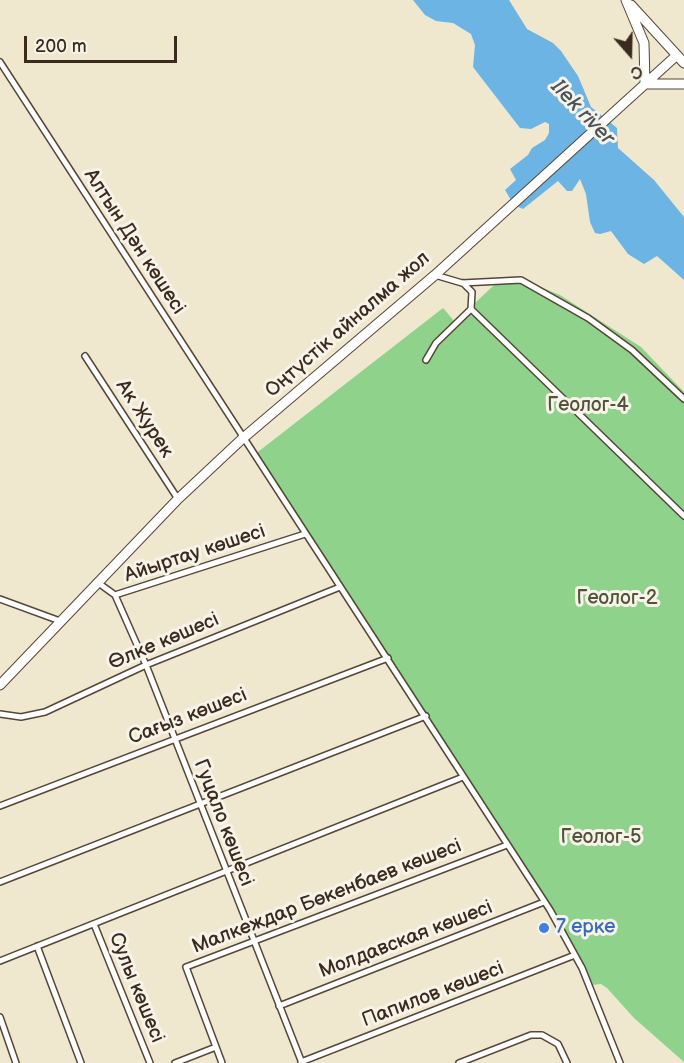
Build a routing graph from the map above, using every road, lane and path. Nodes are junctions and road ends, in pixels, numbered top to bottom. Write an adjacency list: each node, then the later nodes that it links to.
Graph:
1 (626, 0): 2 (highway); 6 (highway)
2 (677, 55): 4 (highway); 6 (highway, Оңтүстік айналма жол)
3 (0, 62): 13 (street, Алтын Дән көшесі)
4 (684, 63)
5 (684, 84): 6 (highway)
6 (644, 86): 7 (highway, Оңтүстік айналма жол)
7 (435, 274): 8 (street); 13 (highway, Оңтүстік айналма жол)
8 (462, 283): 9 (street); 12 (street)
9 (471, 309): 11 (street); 15 (street)
10 (85, 356): 14 (street, Ак Журек)
11 (426, 360)
12 (684, 399)
13 (242, 439): 14 (highway, Оңтүстік айналма жол); 16 (street, Алтын Дән көшесі)
14 (178, 499): 17 (highway, Оңтүстік айналма жол)
15 (684, 516)
16 (305, 534): 18 (street, Алтын Дән көшесі); 19 (street, Айыртау көшесі)
17 (97, 582): 19 (street, Айыртау көшесі); 21 (highway, Оңтүстік айналма жол)
18 (340, 587): 22 (street, Алтын Дән көшесі); 23 (street, Өлке көшесі)
19 (116, 596): 23 (street, Гуцало көшесі)
20 (0, 599): 21 (street)
21 (60, 621): 24 (highway, Оңтүстік айналма жол)
22 (388, 658): 26 (street, Алтын Дән көшесі); 27 (street, Сағыз көшесі)
23 (146, 665): 25 (street, Өлке көшесі); 27 (street, Гуцало көшесі)
24 (0, 685)
25 (0, 714)
26 (426, 716): 28 (street, Алтын Дән көшесі); 29 (street)
27 (175, 738): 29 (street, Гуцало көшесі); 30 (street, Сағыз көшесі)
28 (463, 777): 31 (street, Алтын Дән көшесі); 32 (street)
29 (199, 805): 32 (street, Гуцало көшесі); 33 (street)
30 (0, 806)
31 (507, 845): 34 (street, Алтын Дән көшесі); 36 (street, Малкеждар Бөкенбаев көшесі)
32 (226, 872): 35 (street); 36 (street, Гуцало көшесі)
33 (0, 882)
34 (544, 902): 38 (street, Алтын Дән көшесі); 40 (street, Молдавская көшесі)
35 (94, 924): 37 (street); 45 (street, Сулы көшесі)
36 (253, 941): 40 (street, Гуцало көшесі); 42 (street, Малкеждар Бөкенбаев көшесі)
37 (37, 946): 39 (street); 44 (street)
38 (575, 955): 48 (street, Папилов көшесі); 51 (street, Алтын Дән көшесі)
39 (0, 961)
40 (279, 1006): 48 (street, Гуцало көшесі)
41 (0, 1017): 43 (street)
42 (216, 1047): 46 (street); 47 (street, Малкеждар Бөкенбаев көшесі)
43 (16, 1063)
44 (81, 1063)
45 (150, 1063)
46 (175, 1063)
47 (222, 1063)
48 (301, 1063)
49 (459, 1063): 50 (street)
50 (567, 1063)
51 (620, 1063)

